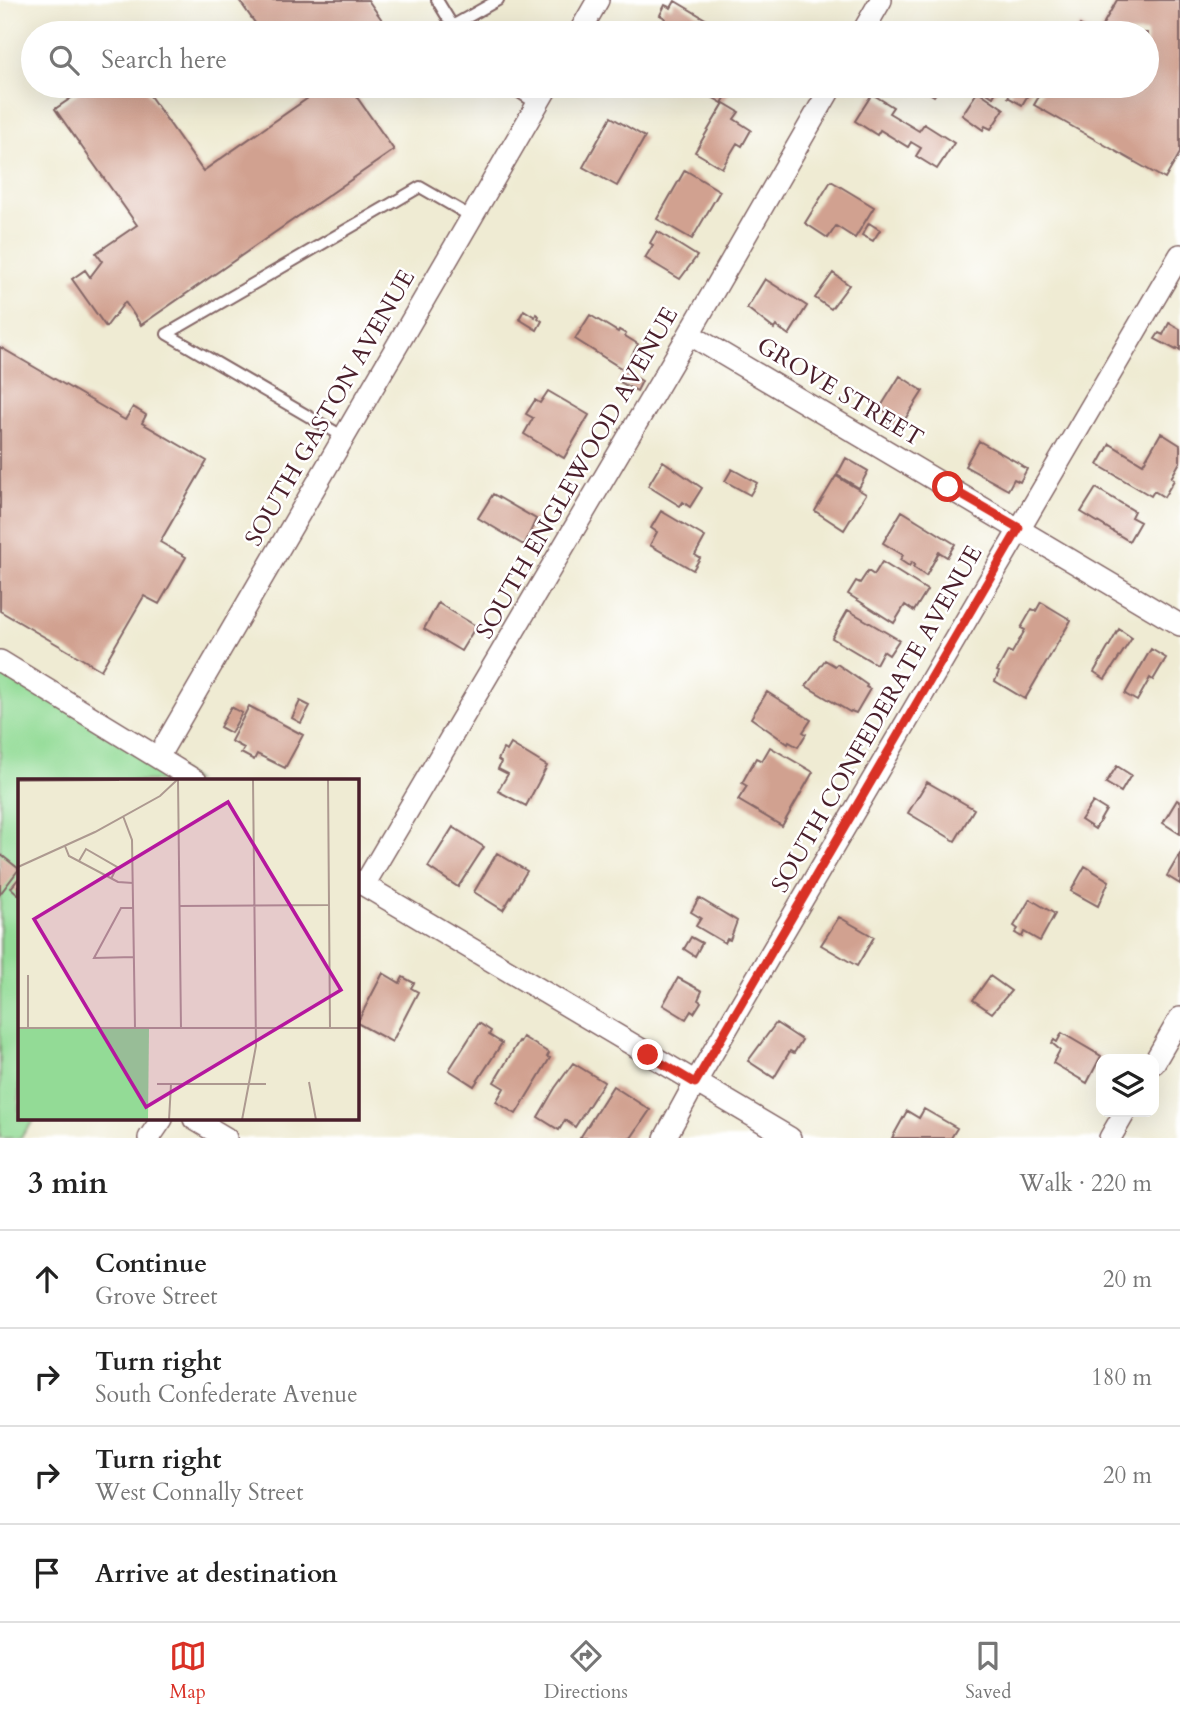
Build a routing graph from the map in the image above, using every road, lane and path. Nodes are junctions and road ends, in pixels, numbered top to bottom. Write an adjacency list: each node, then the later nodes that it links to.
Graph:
1 (437, 0): 5 (lane)
2 (498, 0): 6 (lane)
3 (598, 0): 7 (street)
4 (881, 0): 8 (street)
5 (449, 21)
6 (466, 21)
7 (586, 21)
8 (869, 21)
9 (541, 98): 11 (street, SOUTH GASTON AVENUE)
10 (825, 98): 13 (street, SOUTH ENGLEWOOD AVENUE)
11 (472, 217): 14 (street, SOUTH GASTON AVENUE); 14 (lane)
12 (1180, 255): 15 (street, SOUTH CONFEDERATE AVENUE)
13 (689, 334): 15 (street, GROVE STREET); 20 (street, SOUTH ENGLEWOOD AVENUE)
14 (344, 437): 18 (street, SOUTH GASTON AVENUE)
15 (1019, 528): 16 (street, GROVE STREET); 23 (street, SOUTH CONFEDERATE AVENUE)
16 (1180, 625)
17 (0, 661): 18 (street)
18 (158, 757): 19 (street)
19 (193, 779)
20 (360, 883): 23 (street)
21 (1180, 1018): 22 (street)
22 (1159, 1054)
23 (695, 1083): 29 (street, SOUTH CONFEDERATE AVENUE); 30 (street)
24 (1122, 1117): 31 (street)
25 (161, 1120): 27 (street)
26 (196, 1120): 28 (street)
27 (149, 1138)
28 (226, 1138)
29 (665, 1138)
30 (790, 1138)
31 (1110, 1138)

